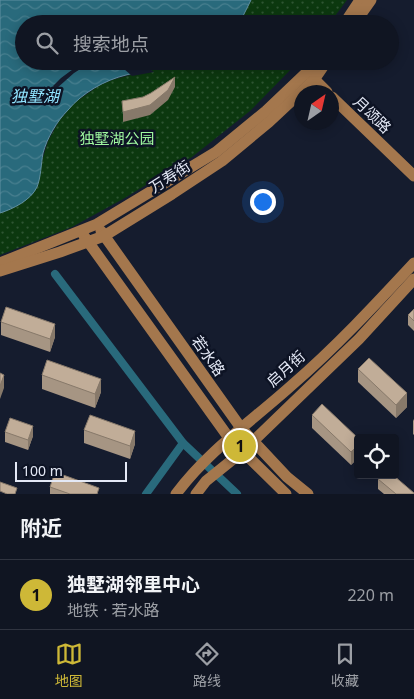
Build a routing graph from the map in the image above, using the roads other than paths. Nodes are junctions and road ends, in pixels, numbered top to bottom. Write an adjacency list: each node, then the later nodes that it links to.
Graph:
1 (360, 0): 3 (street)
2 (371, 0): 4 (street)
3 (350, 15)
4 (360, 15)
5 (313, 70): 7 (street, 万寿街)
6 (317, 70): 7 (street, 万寿街)
7 (311, 76): 8 (street); 11 (street, 万寿街); 13 (street, 万寿街)
8 (320, 85)
9 (339, 104): 10 (street, 月颂路)
10 (414, 176)
11 (96, 224): 12 (street, 万寿街); 13 (street, 若水路)
12 (81, 232): 14 (street, 若水路); 15 (street, 万寿街)
13 (104, 236): 14 (street, 万寿街); 21 (street, 若水路)
14 (89, 242): 15 (street, 万寿街); 22 (street, 若水路)
15 (58, 247): 16 (street, 万寿街)
16 (27, 257): 17 (street, 万寿街); 19 (street, 万寿街)
17 (0, 263)
18 (414, 263): 21 (street, 启月街)
19 (0, 271)
20 (414, 279): 23 (street, 启月街)
21 (241, 428): 22 (street, 启月街); 23 (street, 若水路)
22 (229, 438): 24 (street, 若水路); 25 (street, 启月街)
23 (252, 442): 24 (street, 启月街); 28 (street, 若水路)
24 (242, 452): 26 (street, 启月街); 27 (street, 若水路)
25 (176, 494)
26 (196, 494)
27 (286, 494)
28 (308, 494)

